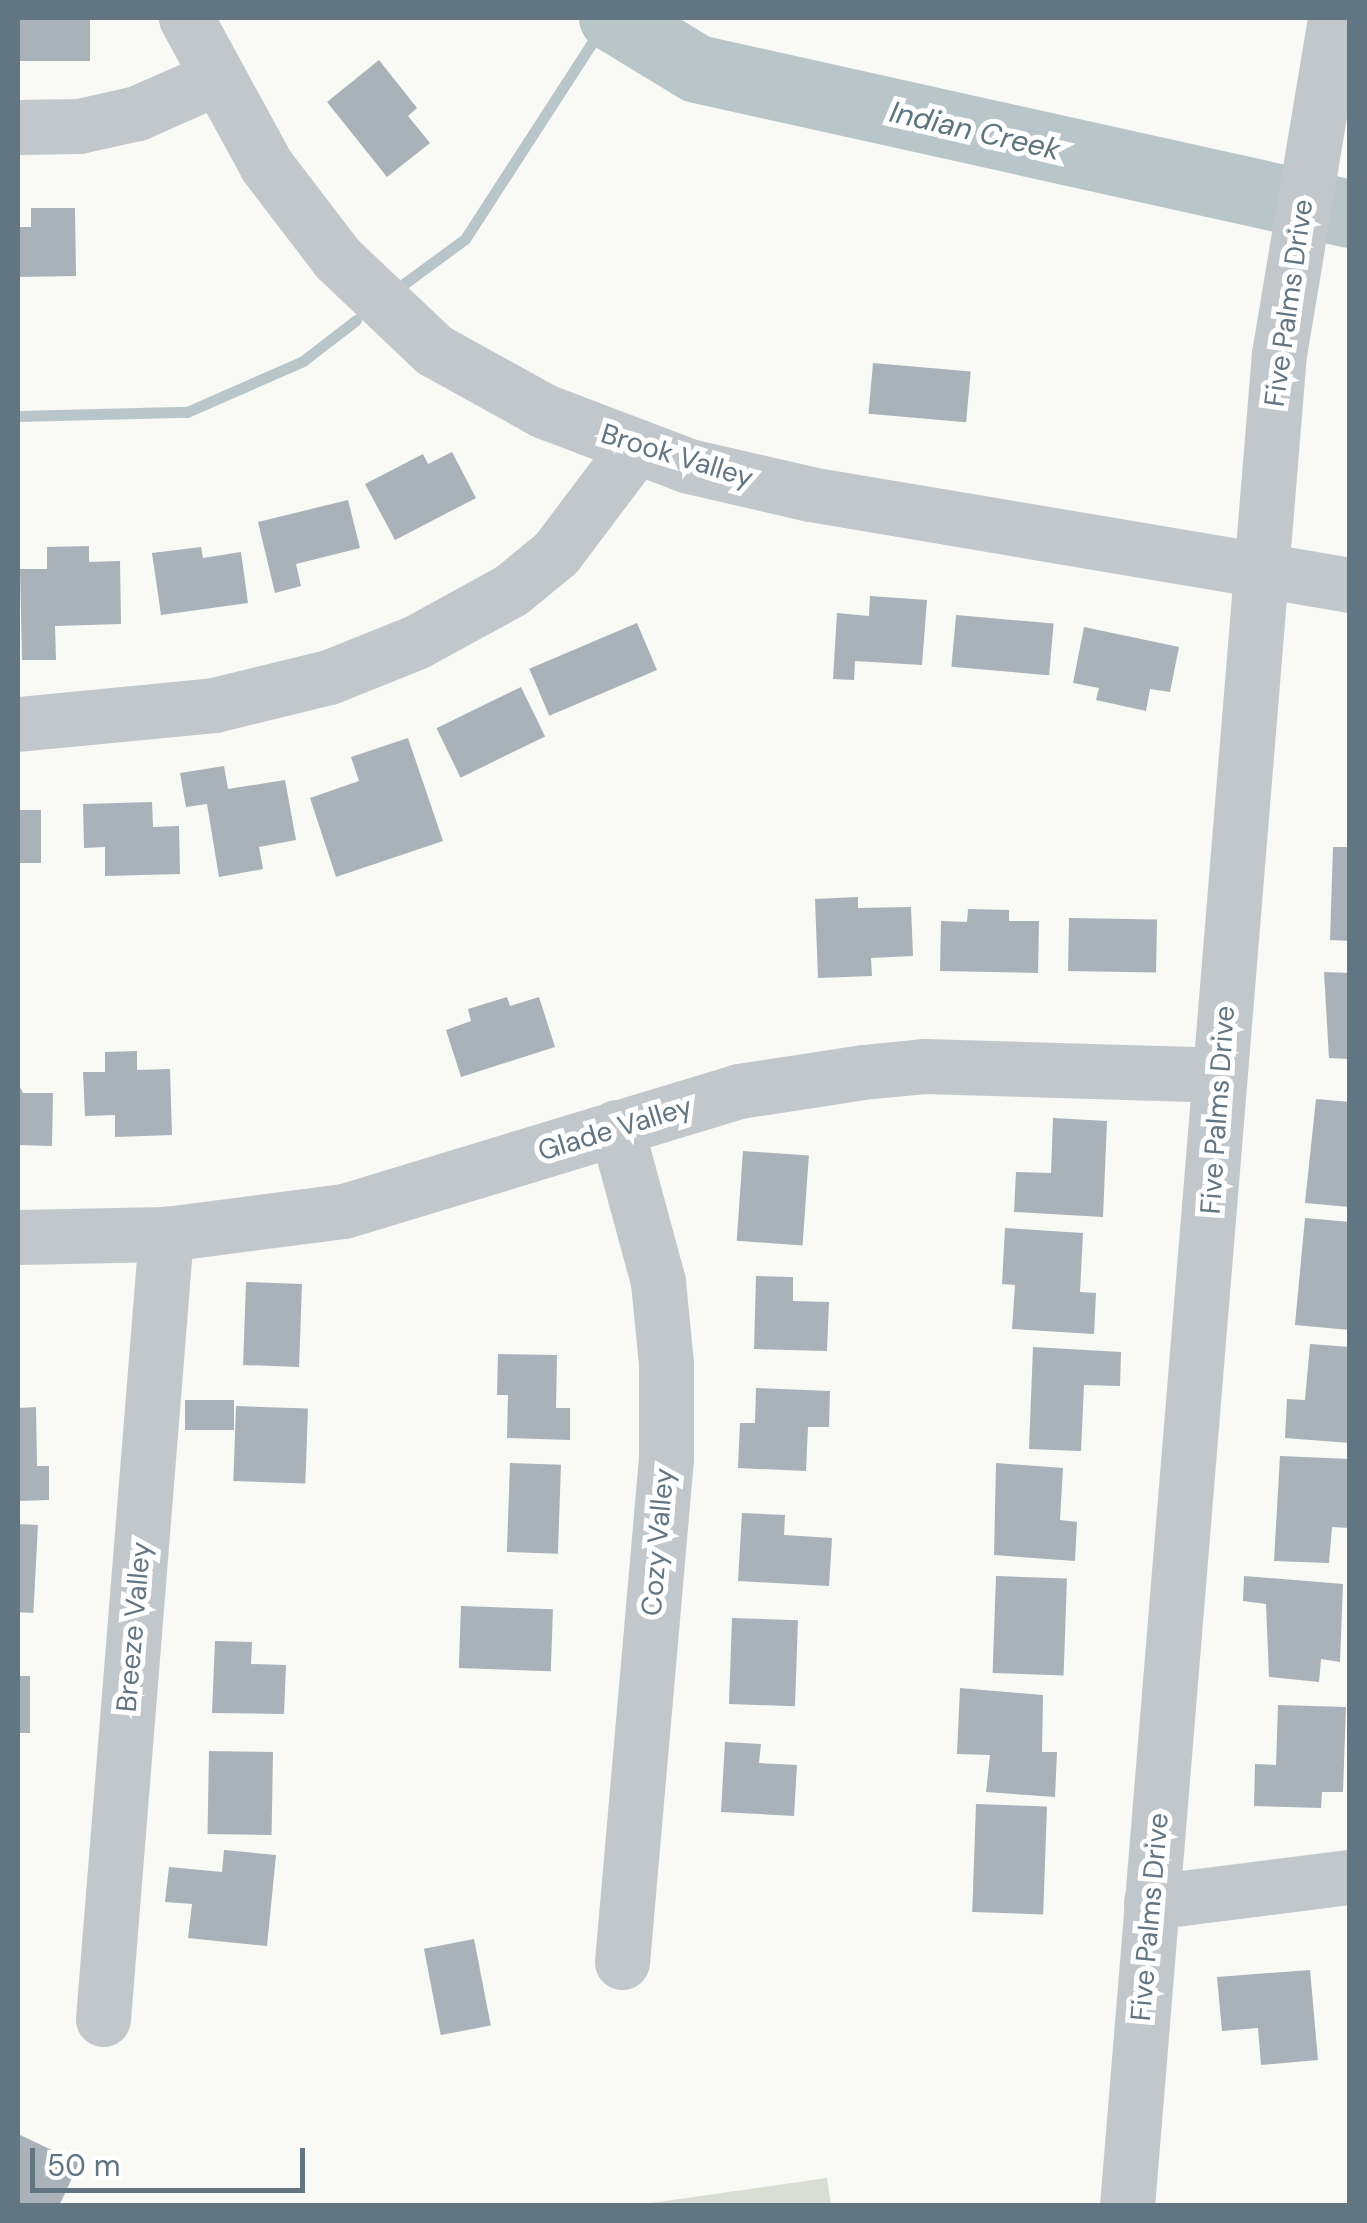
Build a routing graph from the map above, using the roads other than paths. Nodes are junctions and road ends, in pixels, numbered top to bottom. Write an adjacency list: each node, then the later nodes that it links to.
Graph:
1 (186, 18): 3 (street, Brook Valley)
2 (1335, 18): 4 (street, Five Palms Drive)
3 (214, 79): 5 (street); 6 (street, Brook Valley)
4 (1329, 103): 7 (street, Five Palms Drive)
5 (18, 127)
6 (635, 448): 7 (street, Brook Valley); 9 (street)
7 (1260, 569): 8 (street, Brook Valley); 10 (street, Five Palms Drive)
8 (1350, 585)
9 (18, 724)
10 (1219, 1075): 11 (street, Glade Valley); 15 (street, Five Palms Drive)
11 (616, 1127): 12 (street, Glade Valley); 16 (street, Cozy Valley)
12 (166, 1234): 13 (street, Glade Valley); 17 (street, Breeze Valley)
13 (18, 1237)
14 (1350, 1877): 15 (street)
15 (1151, 1902): 18 (street, Five Palms Drive)
16 (622, 1962)
17 (102, 2019)
18 (1128, 2206)

